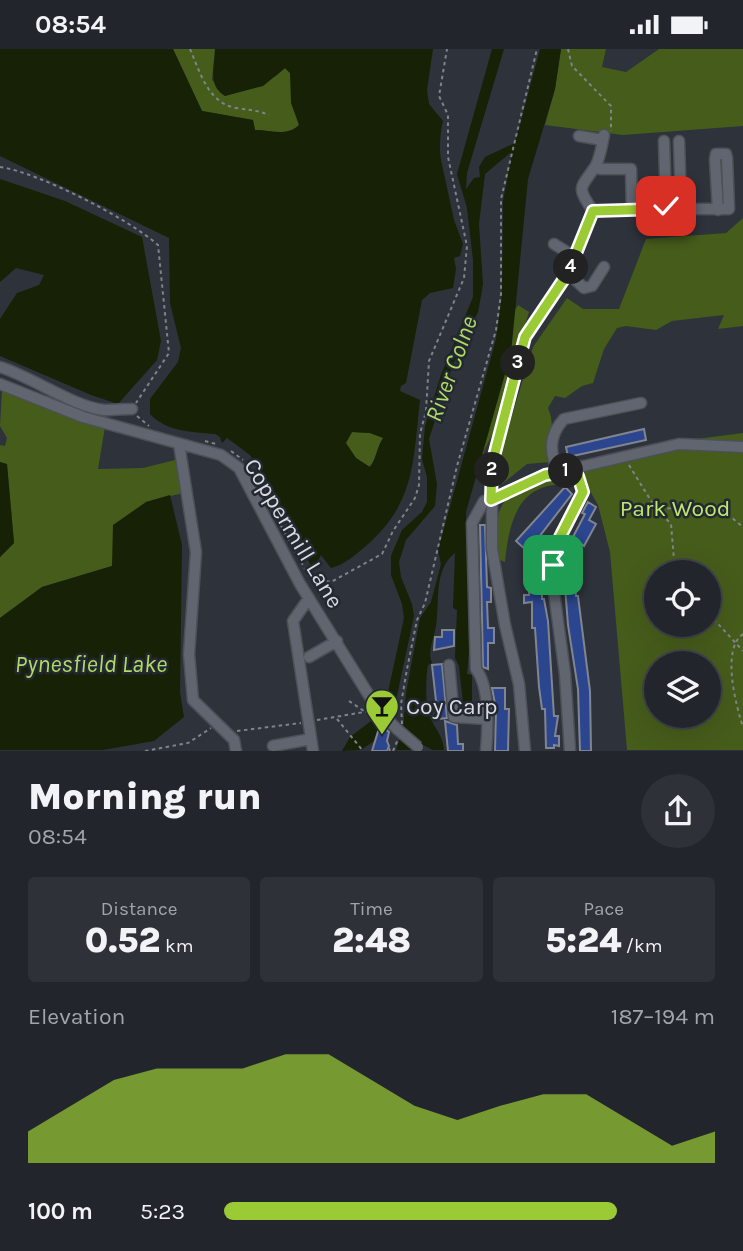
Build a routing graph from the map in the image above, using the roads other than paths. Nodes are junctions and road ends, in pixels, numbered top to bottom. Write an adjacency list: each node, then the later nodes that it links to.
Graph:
1 (579, 136): 4 (street)
2 (664, 141): 6 (street)
3 (679, 141): 5 (street)
4 (596, 166): 7 (street); 9 (street)
5 (681, 205): 6 (street); 8 (street)
6 (666, 206): 7 (street)
7 (632, 209): 9 (street)
8 (721, 209): 8 (street)
9 (593, 211): 11 (street)
10 (554, 243): 11 (street)
11 (575, 257): 13 (street)
12 (604, 267): 13 (street)
13 (568, 273): 21 (street)
14 (0, 367): 17 (street)
15 (0, 384): 18 (street, Coppermill Lane)
16 (641, 403): 20 (street)
17 (132, 409)
18 (179, 444): 22 (street, Coppermill Lane); 30 (street)
19 (743, 447): 20 (street)
20 (563, 472): 21 (street); 34 (street)
21 (488, 500): 26 (street); 33 (street)
22 (309, 598): 23 (street, Coppermill Lane); 27 (street)
23 (337, 641): 24 (street); 29 (street, Coppermill Lane, bridge)
24 (309, 657)
25 (449, 665): 26 (street)
26 (486, 719): 32 (street)
27 (311, 739): 28 (street); 31 (street)
28 (273, 746)
29 (419, 749)
30 (236, 751)
31 (313, 751)
32 (486, 751)
33 (525, 751)
34 (570, 751)

